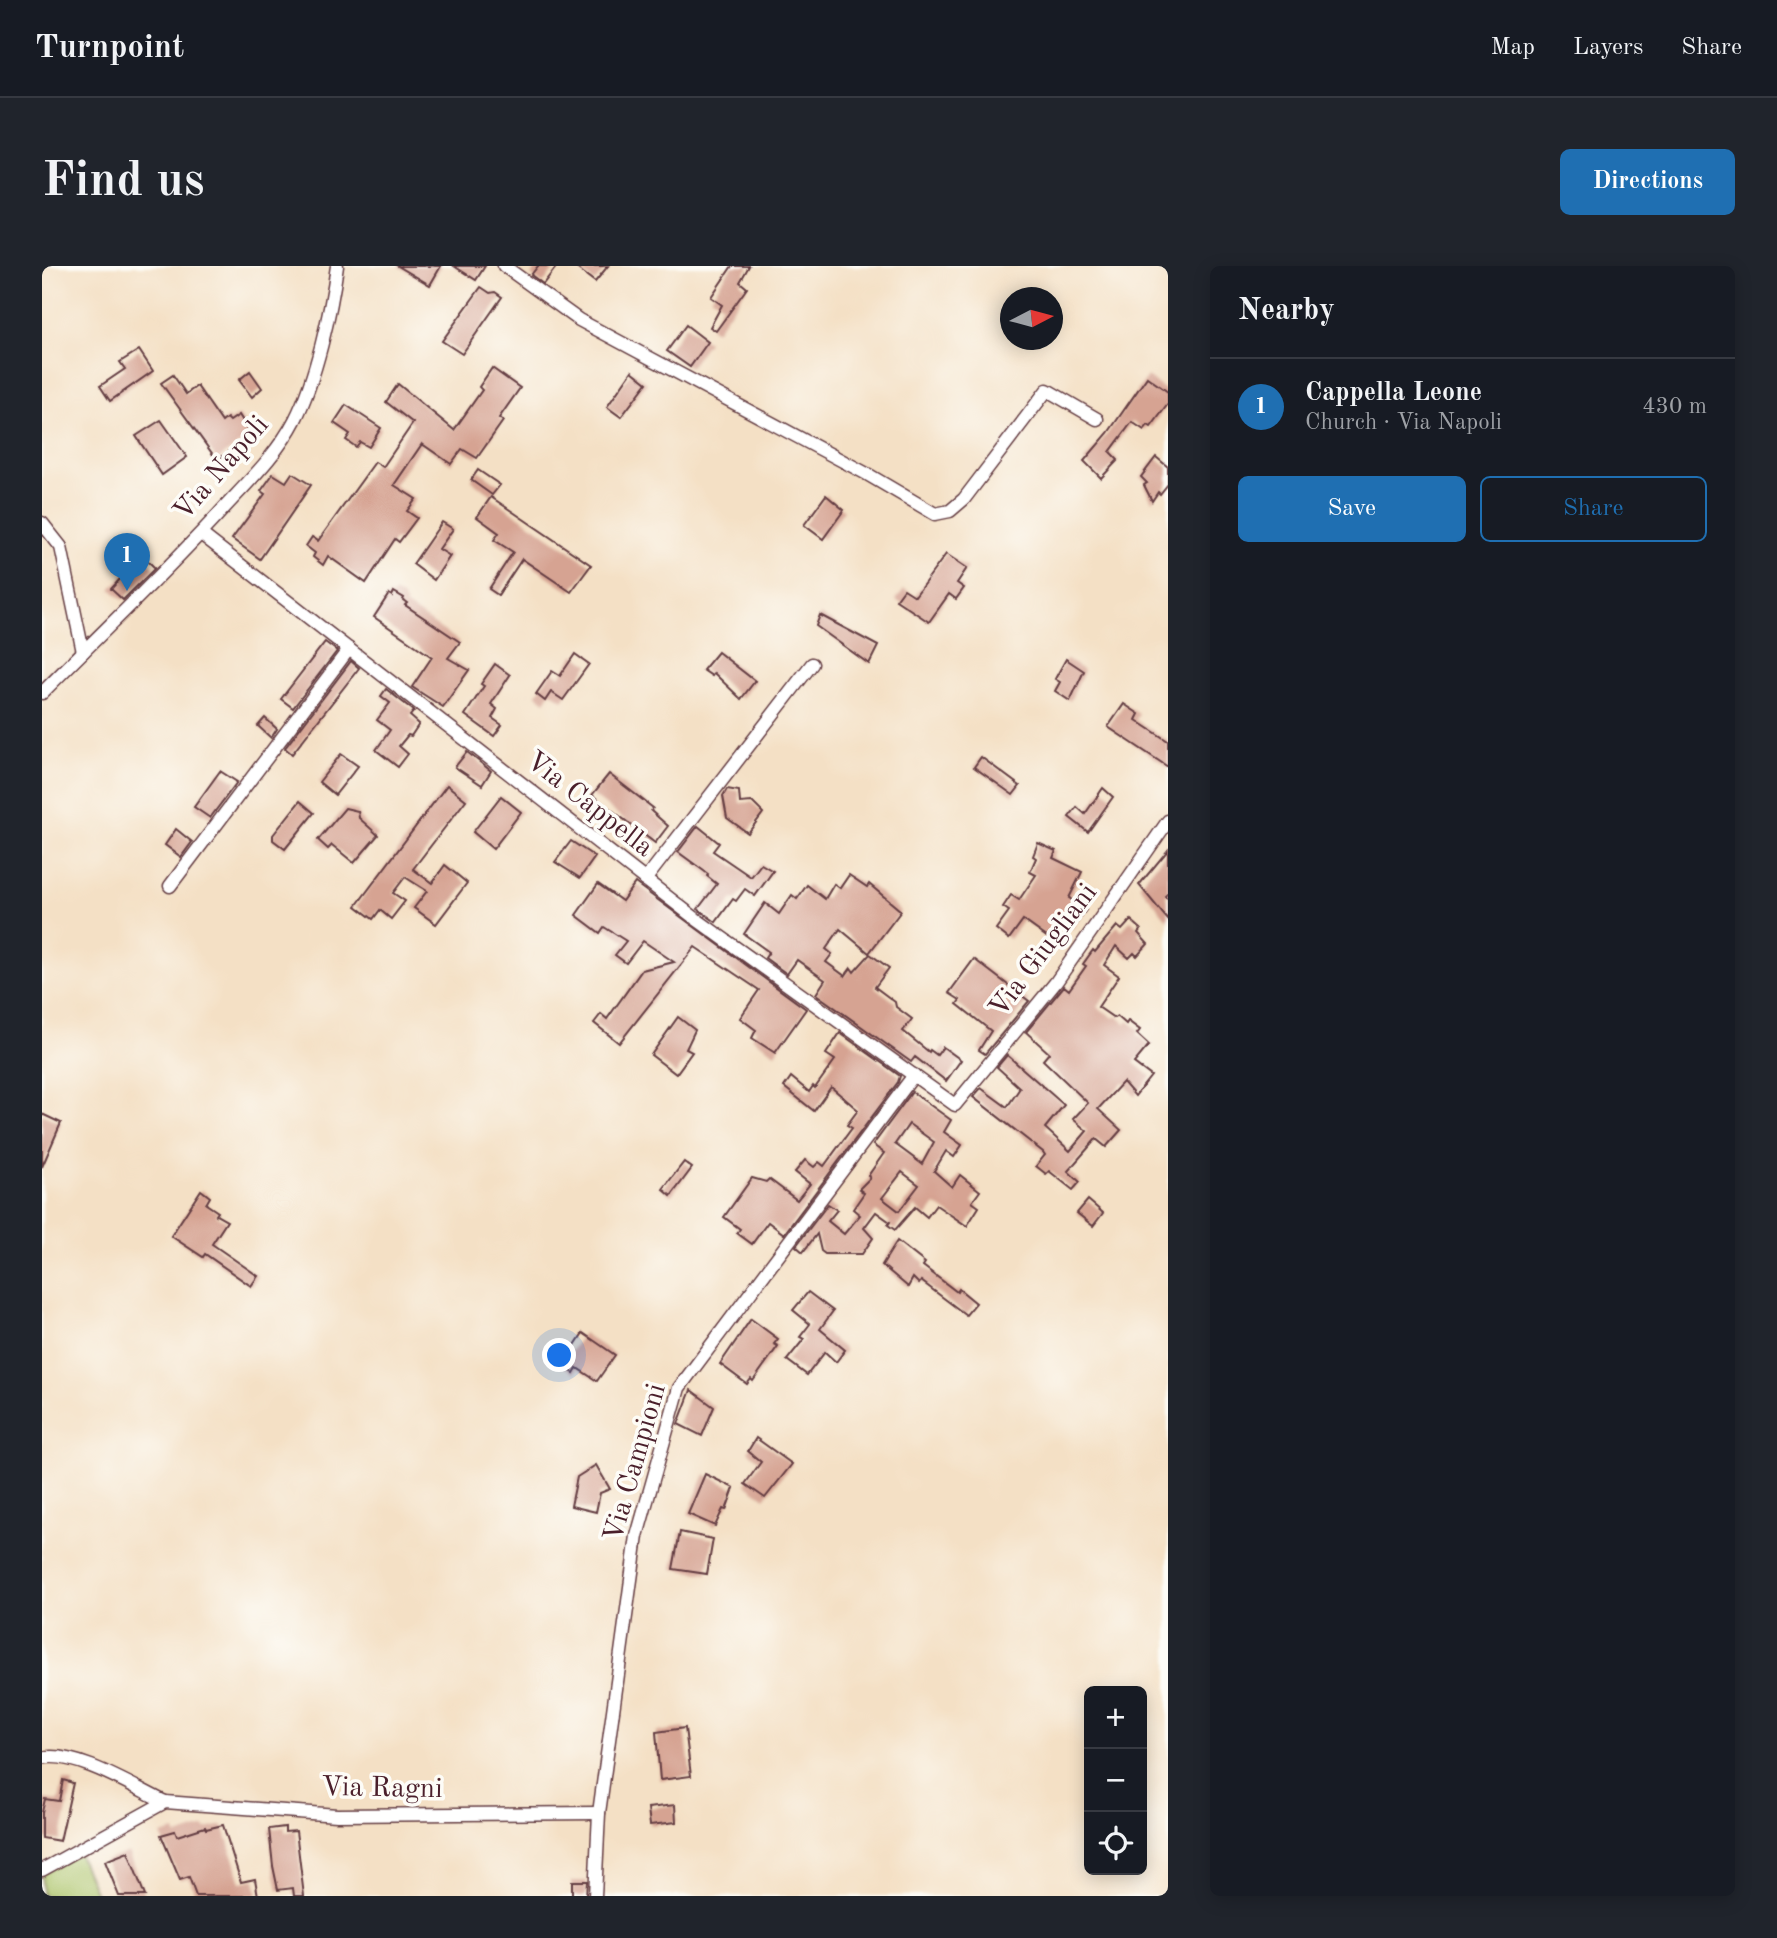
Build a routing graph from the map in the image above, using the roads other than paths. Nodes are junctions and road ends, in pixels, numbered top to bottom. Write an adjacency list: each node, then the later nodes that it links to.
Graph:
1 (337, 266): 5 (street, Via Napoli)
2 (504, 266): 3 (street)
3 (1097, 419)
4 (42, 523): 7 (street)
5 (201, 534): 6 (street, Via Cappella); 7 (street, Via Napoli)
6 (349, 649): 11 (street, Via Cappella); 12 (street)
7 (83, 652): 9 (street, Via Napoli)
8 (812, 664): 11 (street)
9 (42, 693)
10 (1168, 821): 14 (street, Via Giugliani)
11 (645, 880): 13 (street, Via Cappella)
12 (170, 886)
13 (914, 1075): 14 (street, Via Cappella); 17 (street, Via Campioni)
14 (955, 1105)
15 (42, 1758): 16 (street, Via Ragni)
16 (164, 1802): 17 (street, Via Ragni); 18 (street)
17 (599, 1813): 19 (street, Via Campioni)
18 (42, 1870)
19 (595, 1896)

